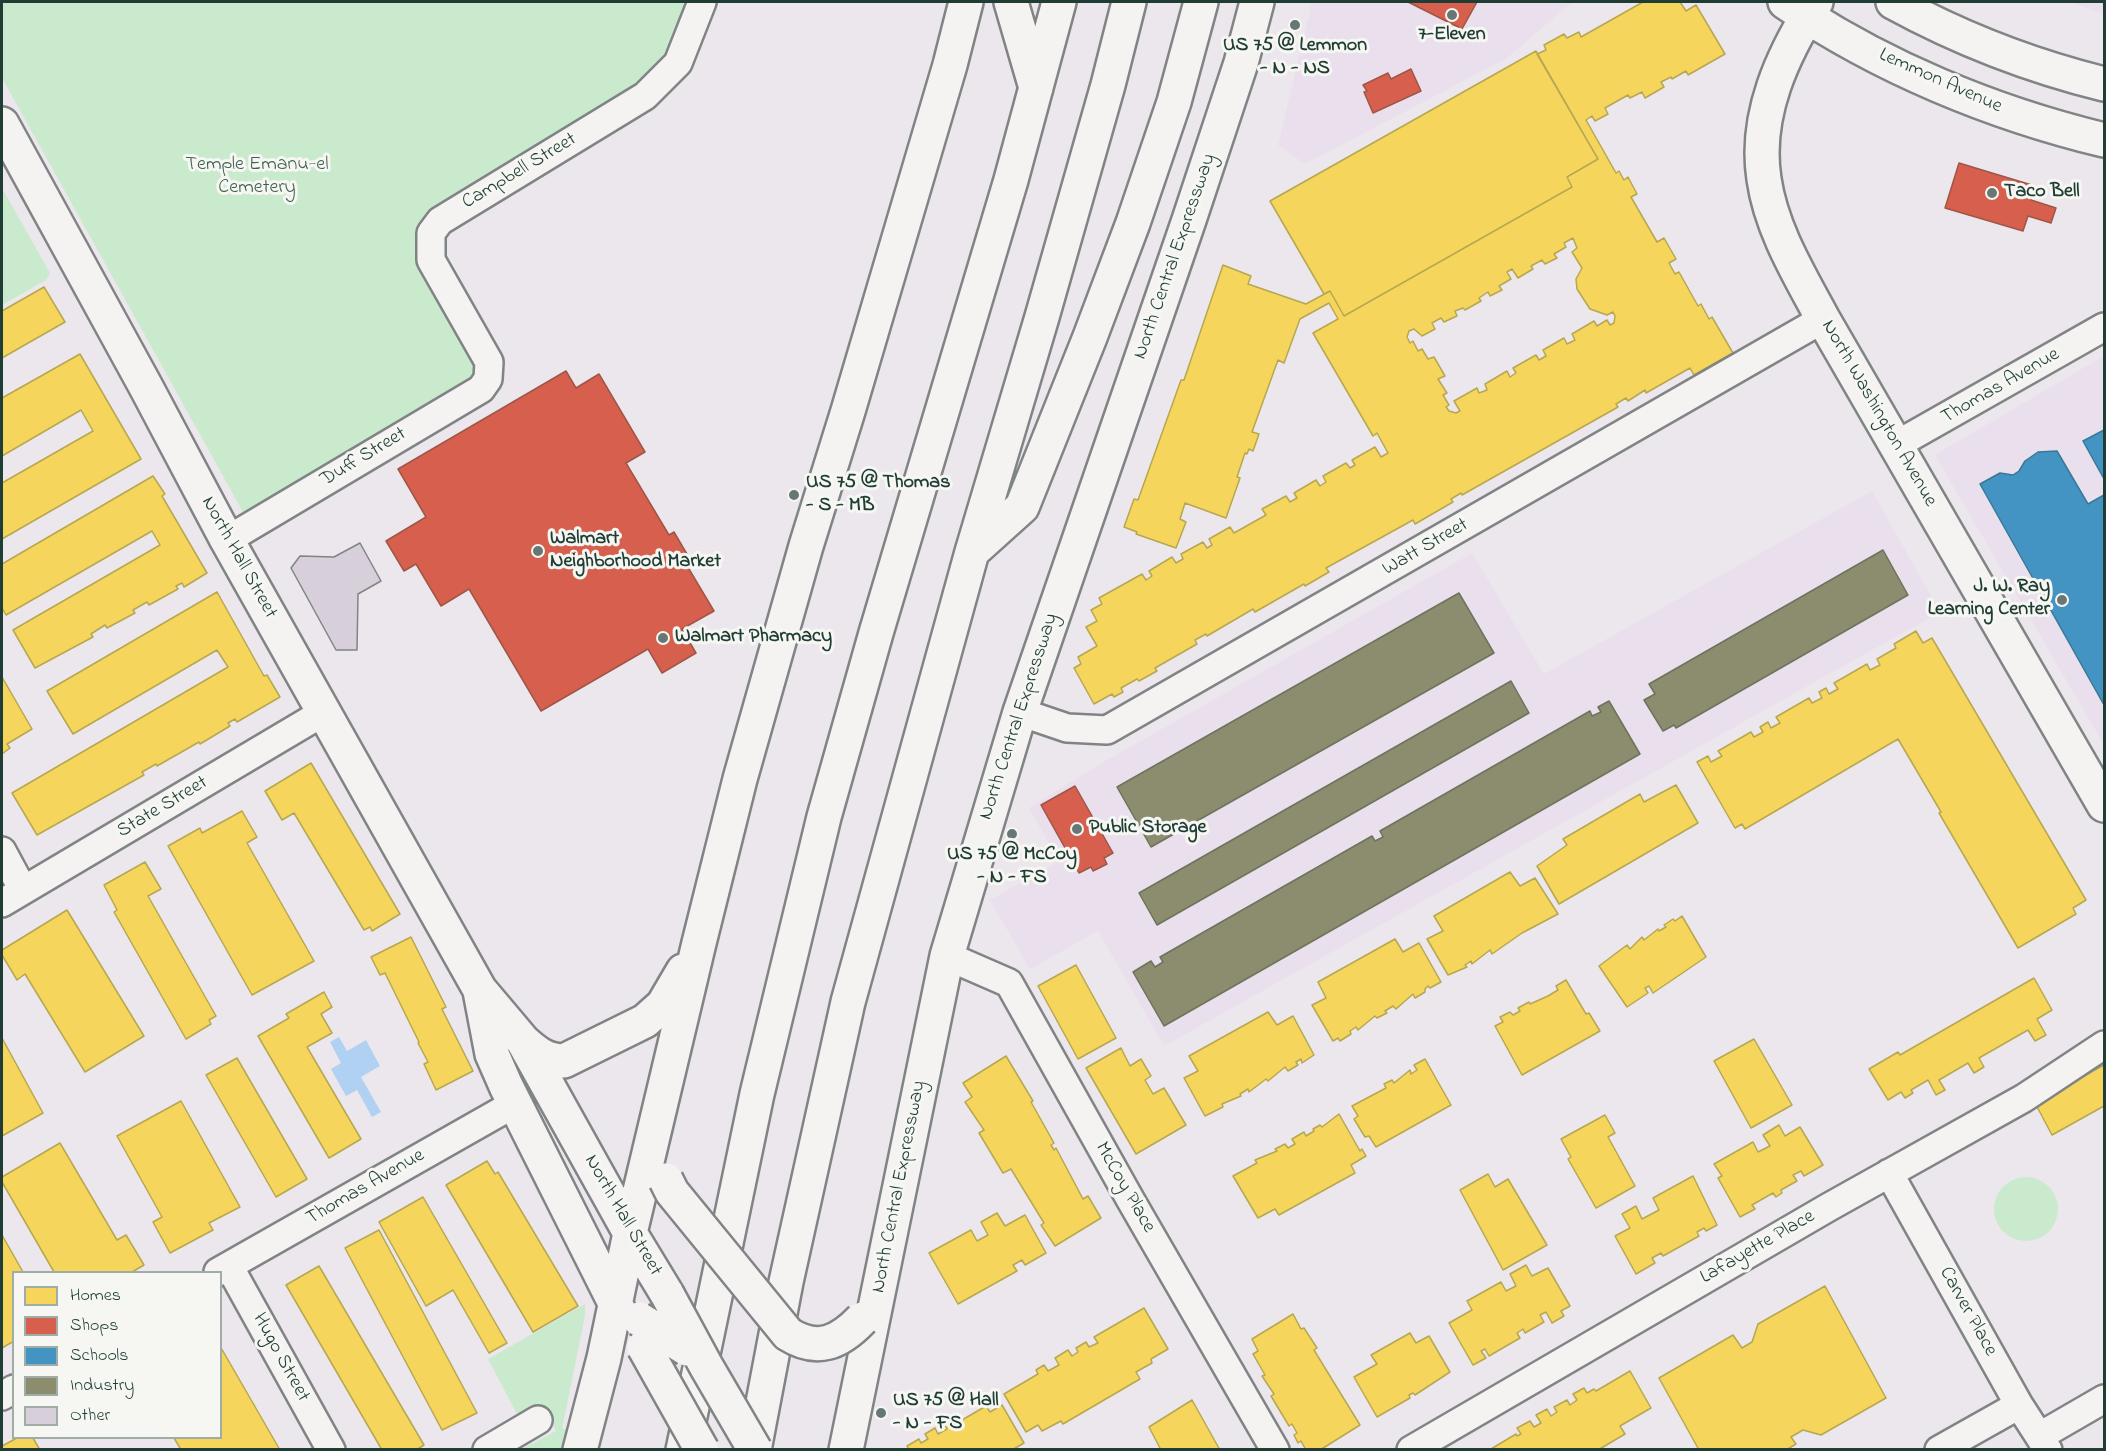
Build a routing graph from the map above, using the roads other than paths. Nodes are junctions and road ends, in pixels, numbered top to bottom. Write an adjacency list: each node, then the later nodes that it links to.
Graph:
1 (702, 2): 16 (street, Campbell Street)
2 (966, 2): 25 (main road)
3 (1011, 2): 11 (main road)
4 (1059, 2): 11 (main road)
5 (1129, 2): 19 (main road)
6 (1201, 2): 19 (main road)
7 (1257, 2): 21 (main road, North Central Expressway)
8 (1893, 2): 10 (main road)
9 (1803, 6): 13 (main road, Lemmon Avenue); 14 (main road, North Washington Avenue)
10 (2104, 84)
11 (1036, 88): 45 (main road)
12 (2, 124): 18 (main road, North Hall Street)
13 (2104, 140)
14 (1823, 319): 17 (main road, North Washington Avenue); 21 (street, Watt Street)
15 (2104, 327): 17 (street, Thomas Avenue)
16 (490, 369): 18 (street, Duff Street)
17 (1896, 445): 22 (main road, North Washington Avenue)
18 (227, 540): 20 (main road, North Hall Street)
19 (972, 552): 47 (main road)
20 (324, 712): 24 (street, State Street); 27 (main road, North Hall Street)
21 (1020, 712): 26 (main road, North Central Expressway)
22 (2104, 805)
23 (2, 851): 24 (street)
24 (12, 897)
25 (699, 943): 28 (main road); 31 (main road)
26 (947, 956): 35 (main road, North Central Expressway); 49 (street, McCoy Place)
27 (480, 990): 28 (main road, North Hall Street); 30 (main road, North Hall Street)
28 (523, 1041): 33 (main road, North Hall Street)
29 (2104, 1045): 32 (street, Lafayette Place)
30 (514, 1104): 34 (street, Thomas Avenue); 36 (main road, North Hall Street)
31 (654, 1135): 33 (main road); 35 (main road, bridge)
32 (1889, 1173): 39 (street, Carver Place); 50 (street, Lafayette Place)
33 (630, 1233): 36 (main road); 37 (main road, North Hall Street, bridge)
34 (224, 1269): 42 (street, Hugo Street)
35 (881, 1285): 48 (main road, North Central Expressway)
36 (632, 1323): 37 (main road, bridge); 44 (main road); 46 (main road, North Hall Street, bridge)
37 (706, 1366): 47 (main road, North Hall Street, bridge)
38 (2104, 1399): 41 (street)
39 (2019, 1405): 41 (street, Carver Place); 51 (street)
40 (538, 1420): 43 (street)
41 (2044, 1443)
42 (331, 1449)
43 (487, 1449)
44 (580, 1449)
45 (683, 1449)
46 (702, 1449)
47 (755, 1449)
48 (846, 1449)
49 (1275, 1449)
50 (1411, 1449)
51 (1939, 1449)

